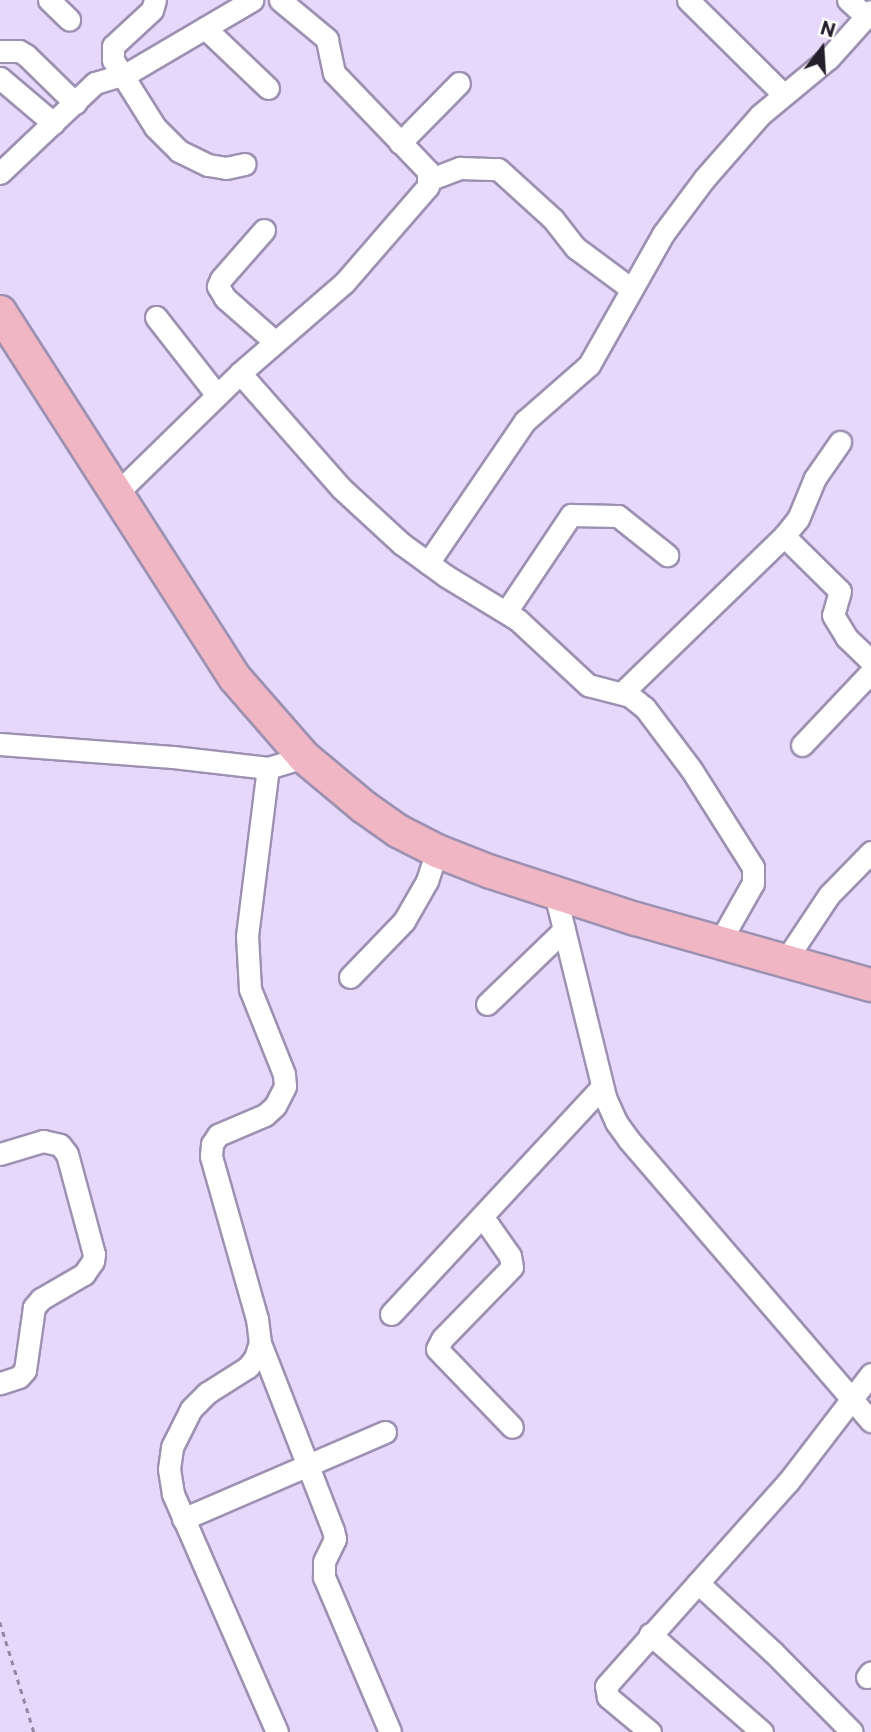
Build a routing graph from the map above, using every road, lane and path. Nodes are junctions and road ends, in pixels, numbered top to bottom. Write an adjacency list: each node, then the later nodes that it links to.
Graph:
1 (48, 0): 8 (street)
2 (155, 0): 11 (street)
3 (252, 0): 9 (street)
4 (280, 0): 18 (street)
5 (688, 0): 15 (street)
6 (848, 0): 7 (street)
7 (869, 13): 15 (street)
8 (69, 19)
9 (205, 28): 11 (street); 14 (street)
10 (0, 51): 16 (street)
11 (122, 75): 16 (street); 19 (street)
12 (0, 78): 17 (street)
13 (459, 83): 18 (street)
14 (268, 88)
15 (782, 93): 23 (street)
16 (75, 103): 17 (street)
17 (53, 123): 20 (street)
18 (400, 143): 21 (street)
19 (245, 164)
20 (0, 173)
21 (430, 179): 23 (street); 26 (street)
22 (264, 230): 26 (street)
23 (630, 288): 33 (street)
24 (0, 312): 30 (highway)
25 (156, 317): 28 (street)
26 (275, 342): 27 (street)
27 (240, 373): 28 (street); 33 (street)
28 (217, 395): 30 (street)
29 (840, 442): 31 (street)
30 (116, 494): 40 (highway)
31 (784, 537): 35 (street); 37 (street)
32 (667, 555): 34 (street)
33 (428, 563): 34 (street)
34 (506, 612): 37 (street)
35 (871, 661)
36 (871, 672): 39 (street)
37 (622, 693): 46 (street)
38 (0, 744): 41 (street)
39 (802, 745)
40 (304, 757): 41 (street); 42 (highway)
41 (268, 768): 55 (street)
42 (437, 851): 44 (highway); 48 (street)
43 (871, 852): 47 (street)
44 (555, 894): 45 (street); 46 (highway)
45 (564, 930): 50 (street); 51 (street)
46 (719, 943): 47 (highway)
47 (785, 961): 49 (highway)
48 (350, 977)
49 (871, 985)
50 (487, 1004)
51 (602, 1087): 53 (street); 58 (street)
52 (0, 1154): 57 (street)
53 (482, 1216): 54 (street); 60 (street)
54 (391, 1314)
55 (260, 1343): 62 (street); 63 (street)
56 (871, 1374): 58 (street)
57 (0, 1383)
58 (850, 1399): 59 (street); 64 (street)
59 (871, 1420)
60 (512, 1427)
61 (385, 1432): 62 (street)
62 (308, 1465): 63 (street); 69 (street)
63 (183, 1519): 68 (street)
64 (698, 1583): 66 (street); 72 (street)
65 (0, 1622): 67 (path)
66 (650, 1634): 70 (street); 71 (street)
67 (34, 1732)
68 (277, 1732)
69 (390, 1732)
70 (650, 1732)
71 (762, 1732)
72 (852, 1732)

